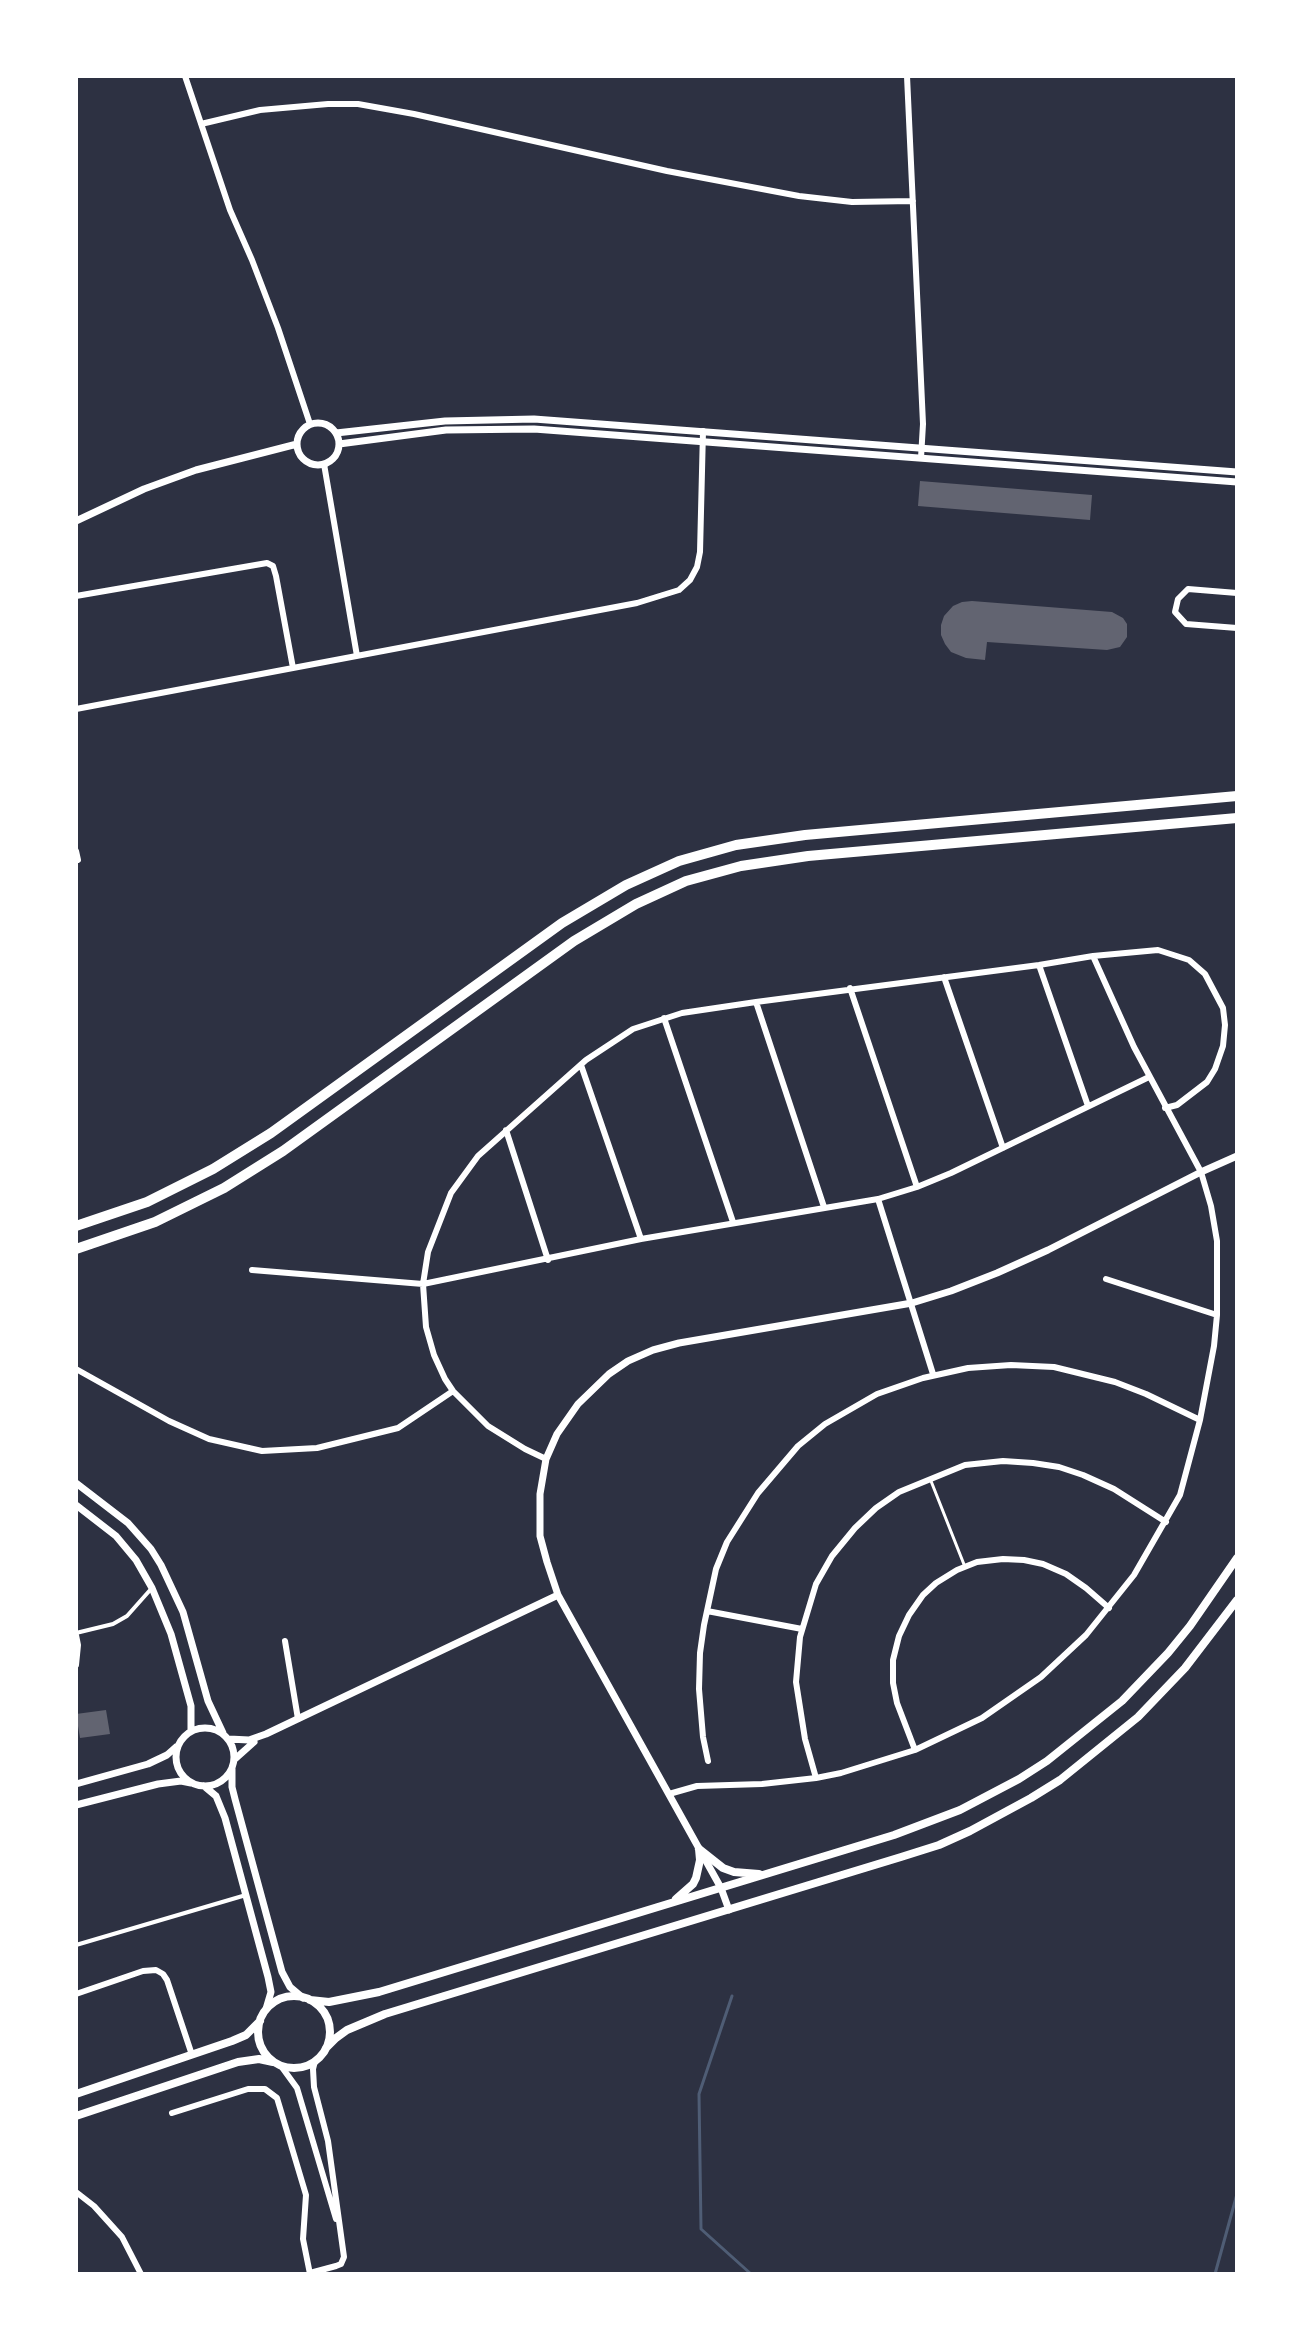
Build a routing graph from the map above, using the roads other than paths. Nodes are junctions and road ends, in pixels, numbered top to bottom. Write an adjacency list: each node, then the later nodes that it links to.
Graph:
1 (185, 76): 3 (street)
2 (907, 76): 4 (street)
3 (201, 124): 4 (street); 5 (street)
4 (913, 201): 11 (street)
5 (310, 424): 7 (street); 9 (street)
6 (703, 431): 7 (street); 8 (street); 11 (street)
7 (336, 433): 10 (street)
8 (701, 441): 10 (street); 12 (street); 20 (street)
9 (297, 444): 13 (street); 16 (street)
10 (339, 444): 13 (street)
11 (922, 448): 12 (street); 14 (street)
12 (921, 458): 15 (street)
13 (324, 464): 20 (street)
14 (1237, 472)
15 (1237, 482)
16 (76, 521)
17 (1237, 593): 19 (street)
18 (76, 596): 21 (street)
19 (1237, 628)
20 (357, 656): 21 (street)
21 (293, 668): 22 (street)
22 (76, 709)
23 (1237, 796): 45 (highway)
24 (1237, 818): 47 (highway)
25 (76, 851): 26 (street)
26 (78, 860)
27 (1093, 956): 28 (street); 34 (street); 36 (street)
28 (1039, 965): 29 (street); 35 (street)
29 (944, 977): 30 (street); 38 (street)
30 (850, 988): 31 (street); 41 (street)
31 (756, 1002): 32 (street); 43 (street)
32 (664, 1018): 33 (street); 44 (street)
33 (581, 1065): 37 (street); 46 (street)
34 (1149, 1077): 35 (street); 36 (street)
35 (1088, 1106): 38 (street)
36 (1165, 1108): 40 (street)
37 (506, 1130): 48 (street); 51 (street)
38 (1003, 1148): 41 (street)
39 (1237, 1156): 40 (street)
40 (1201, 1172): 52 (street); 53 (street)
41 (917, 1187): 42 (street)
42 (878, 1199): 43 (street); 52 (street)
43 (824, 1207): 44 (street)
44 (733, 1222): 46 (street)
45 (76, 1226)
46 (641, 1239): 48 (street)
47 (76, 1249)
48 (548, 1260): 51 (street)
49 (252, 1270): 51 (street)
50 (1106, 1279): 53 (street)
51 (423, 1284): 56 (street)
52 (912, 1303): 55 (street); 58 (street)
53 (1217, 1315): 57 (street)
54 (76, 1369): 56 (street)
55 (933, 1374): 57 (street); 69 (street)
56 (453, 1391): 58 (street)
57 (1200, 1420): 62 (street)
58 (546, 1459): 66 (street)
59 (930, 1478): 62 (street); 64 (lane); 70 (street)
60 (76, 1483): 77 (street)
61 (76, 1505): 65 (street)
62 (1166, 1522): 68 (street)
63 (1237, 1558): 90 (main road)
64 (965, 1567): 68 (street); 79 (street)
65 (152, 1588): 71 (street); 75 (street)
66 (558, 1595): 74 (street); 87 (street)
67 (1237, 1600): 94 (main road)
68 (1109, 1608): 79 (street)
69 (707, 1611): 70 (street); 81 (street)
70 (802, 1629): 83 (street)
71 (76, 1634): 73 (street)
72 (285, 1641): 74 (street)
73 (76, 1665)
74 (298, 1719): 76 (street)
75 (191, 1731): 77 (street); 78 (street)
76 (266, 1734): 77 (street); 80 (street)
77 (226, 1736): 80 (street)
78 (178, 1745): 84 (street); 85 (street)
79 (915, 1750): 83 (street)
80 (235, 1759): 82 (street)
81 (708, 1761)
82 (232, 1769): 86 (street); 97 (street)
83 (816, 1778): 87 (street)
84 (191, 1783): 86 (street); 88 (street)
85 (76, 1784)
86 (204, 1786): 92 (street)
87 (669, 1794): 89 (street)
88 (76, 1805)
89 (699, 1849): 90 (main road); 91 (street); 93 (main road)
90 (767, 1874): 91 (main road)
91 (721, 1888): 93 (main road); 94 (street)
92 (246, 1895): 95 (street); 98 (street)
93 (672, 1903): 97 (main road)
94 (729, 1910): 100 (main road)
95 (76, 1945)
96 (76, 1994): 101 (street)
97 (306, 1999): 98 (main road); 100 (main road)
98 (266, 2009): 99 (main road)
99 (260, 2021): 101 (main road); 103 (main road)
100 (326, 2048): 102 (main road)
101 (192, 2055): 104 (main road)
102 (315, 2061): 103 (main road); 108 (street)
103 (277, 2064): 106 (main road); 108 (street)
104 (76, 2094)
105 (172, 2113): 110 (street)
106 (76, 2116)
107 (76, 2192): 109 (street)
108 (342, 2238): 110 (street)
109 (141, 2274)
110 (310, 2274)

